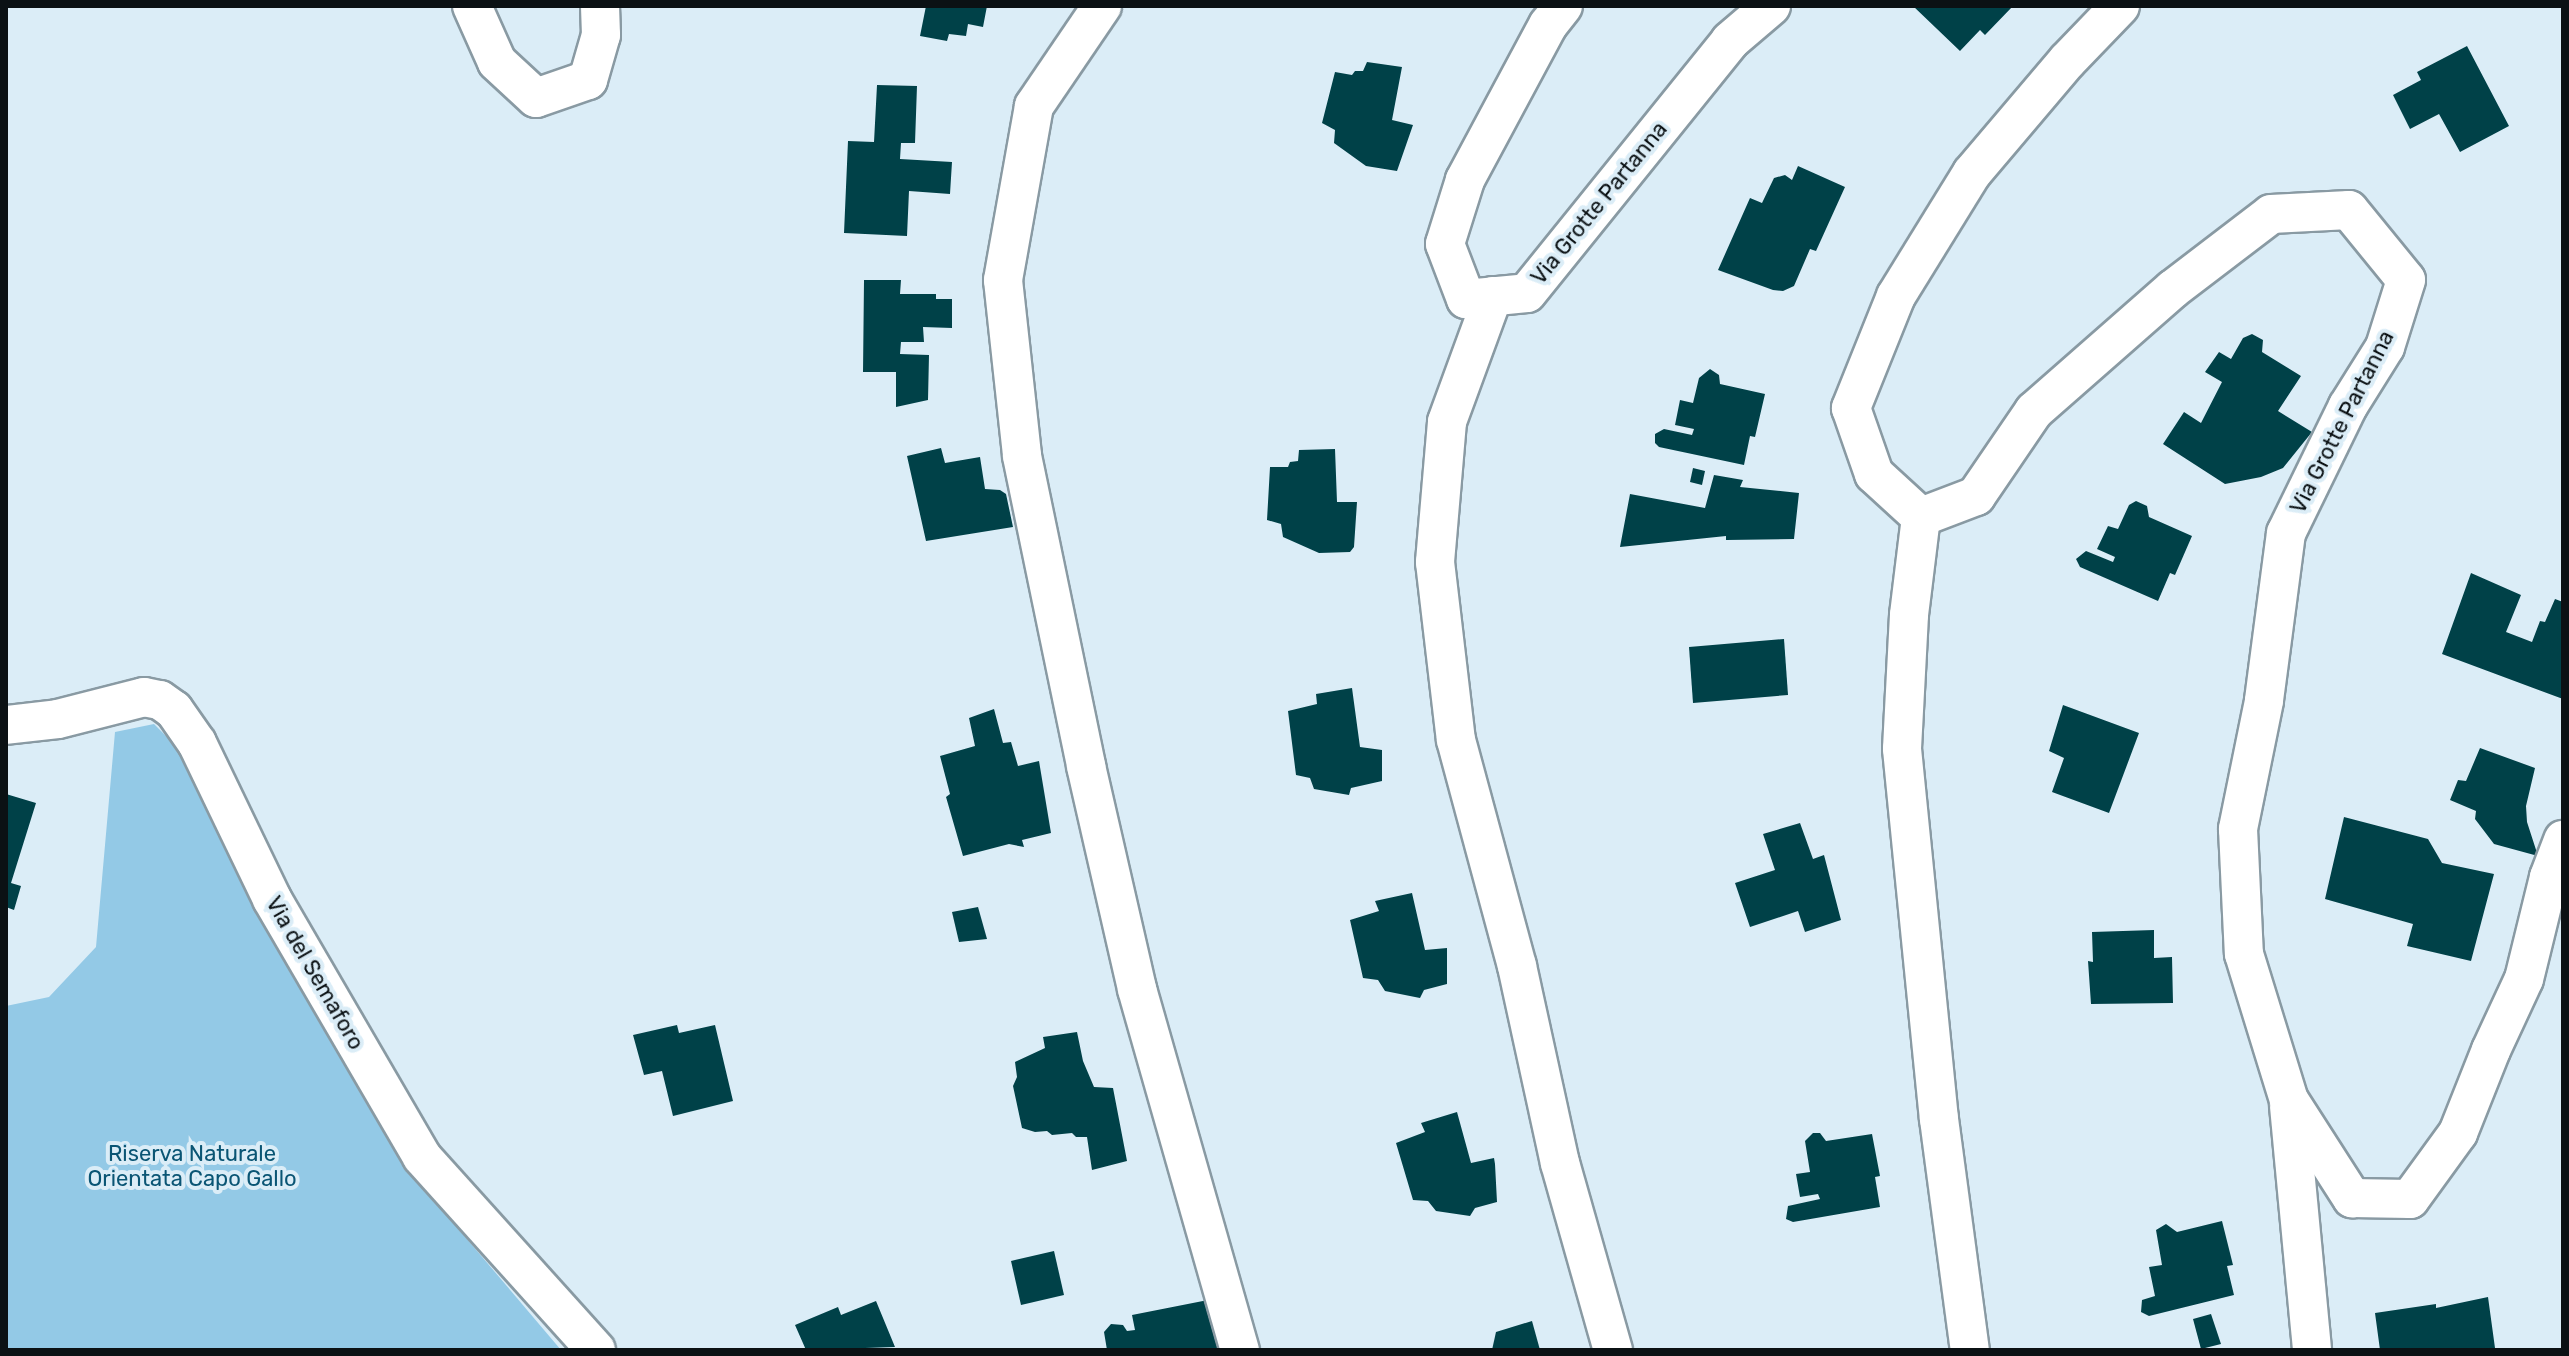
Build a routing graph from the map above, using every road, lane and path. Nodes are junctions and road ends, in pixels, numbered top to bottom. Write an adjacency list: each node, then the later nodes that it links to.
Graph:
1 (472, 6): 2 (street)
2 (600, 6)
3 (1102, 6): 13 (street)
4 (1563, 6): 7 (street, Via Grotte Partanna)
5 (1771, 6): 7 (street, Via Grotte Partanna)
6 (2120, 6): 8 (street)
7 (1493, 296): 14 (street)
8 (1921, 517): 11 (street, Via Grotte Partanna); 15 (street)
9 (6, 725): 12 (street, Via del Semaforo)
10 (2563, 840): 11 (street, Via Grotte Partanna)
11 (2289, 1100): 16 (street)
12 (596, 1350)
13 (1240, 1350)
14 (1613, 1350)
15 (1970, 1350)
16 (2312, 1350)

